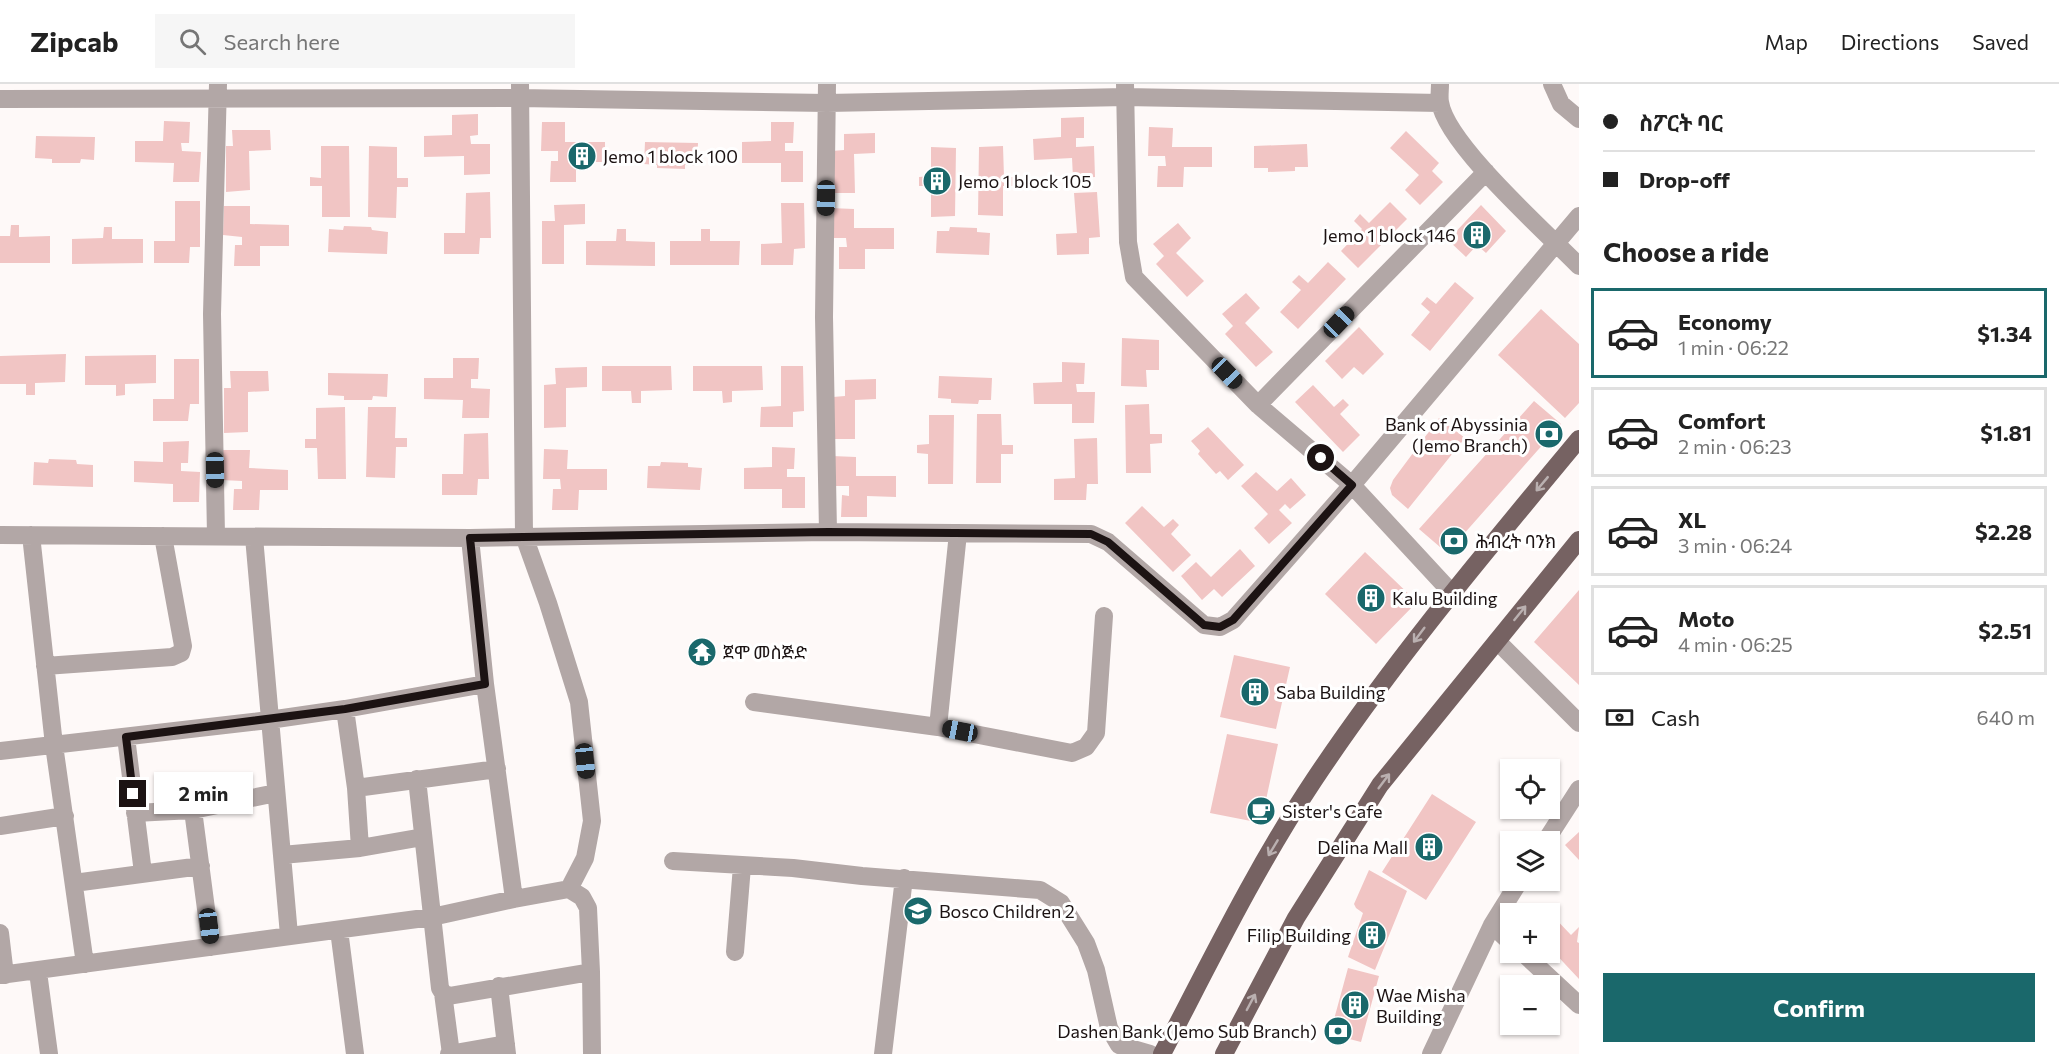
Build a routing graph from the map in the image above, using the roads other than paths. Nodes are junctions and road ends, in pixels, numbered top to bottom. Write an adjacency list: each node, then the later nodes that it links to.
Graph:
1 (827, 84): 9 (street)
2 (1440, 84): 8 (street)
3 (1552, 84): 10 (street)
4 (1125, 90): 8 (street); 9 (street); 15 (street)
5 (218, 91): 6 (street); 7 (street); 23 (street)
6 (519, 91): 9 (street); 25 (street)
7 (0, 99)
8 (1440, 103): 11 (street)
9 (827, 104): 18 (street)
10 (1579, 119)
11 (1486, 172): 13 (street); 15 (street)
12 (1579, 216): 13 (street)
13 (1557, 243): 14 (street); 17 (street)
14 (1579, 266)
15 (1258, 405): 17 (street)
16 (1579, 439): 28 (main road, one-way to 28)
17 (1352, 485): 19 (street); 28 (street)
18 (828, 532): 19 (street); 25 (street)
19 (958, 533): 37 (street)
20 (31, 535): 21 (street); 22 (street); 31 (street)
21 (163, 536): 23 (street); 31 (street)
22 (2, 537)
23 (216, 537): 24 (street)
24 (254, 537): 26 (street); 35 (street)
25 (524, 537): 26 (street); 60 (street)
26 (470, 538): 32 (street)
27 (1579, 540): 30 (main road, one-way to 27)
28 (1451, 592): 86 (main road, one-way to 86)
29 (1104, 616): 37 (street)
30 (1497, 642): 36 (street); 87 (main road, one-way to 30)
31 (45, 666): 39 (street)
32 (485, 684): 34 (street); 41 (street)
33 (754, 702): 37 (street)
34 (345, 709): 35 (street); 43 (street)
35 (269, 720): 38 (street); 45 (street)
36 (1579, 723)
37 (938, 727)
38 (126, 737): 39 (street); 47 (street)
39 (54, 745): 40 (street); 48 (street)
40 (0, 751)
41 (497, 769): 42 (street); 62 (street)
42 (417, 779): 43 (street); 51 (street)
43 (356, 788): 52 (street)
44 (1579, 789): 50 (street)
45 (276, 793): 46 (street); 53 (street)
46 (193, 810): 47 (street); 55 (street)
47 (135, 813): 57 (street)
48 (65, 816): 49 (street); 59 (street)
49 (0, 826)
50 (1552, 831)
51 (423, 837): 52 (street); 63 (street)
52 (360, 848): 53 (street)
53 (282, 855): 68 (street)
54 (673, 861): 56 (street)
55 (201, 866): 57 (street); 69 (street)
56 (742, 866): 58 (street); 70 (street)
57 (143, 873): 59 (street)
58 (904, 878): 84 (street); 85 (street)
59 (74, 883): 72 (street)
60 (569, 889): 62 (street); 74 (street)
61 (1513, 891): 64 (street)
62 (514, 899): 63 (street)
63 (432, 917): 65 (street); 77 (street)
64 (1492, 925): 67 (street); 88 (street)
65 (339, 930): 68 (street); 81 (street)
66 (0, 933): 75 (street)
67 (1500, 933)
68 (289, 935): 69 (street)
69 (211, 947): 72 (street)
70 (735, 952)
71 (1534, 963): 78 (street)
72 (85, 964): 73 (street)
73 (38, 972): 75 (street); 80 (street)
74 (591, 972): 76 (street); 83 (street)
75 (3, 975)
76 (499, 986): 77 (street); 79 (street)
77 (443, 993): 82 (street)
78 (1579, 1005)
79 (507, 1049): 82 (street)
80 (49, 1054)
81 (355, 1054)
82 (450, 1054)
83 (592, 1054)
84 (883, 1054)
85 (1150, 1054)
86 (1162, 1054)
87 (1224, 1054)
88 (1431, 1054)

